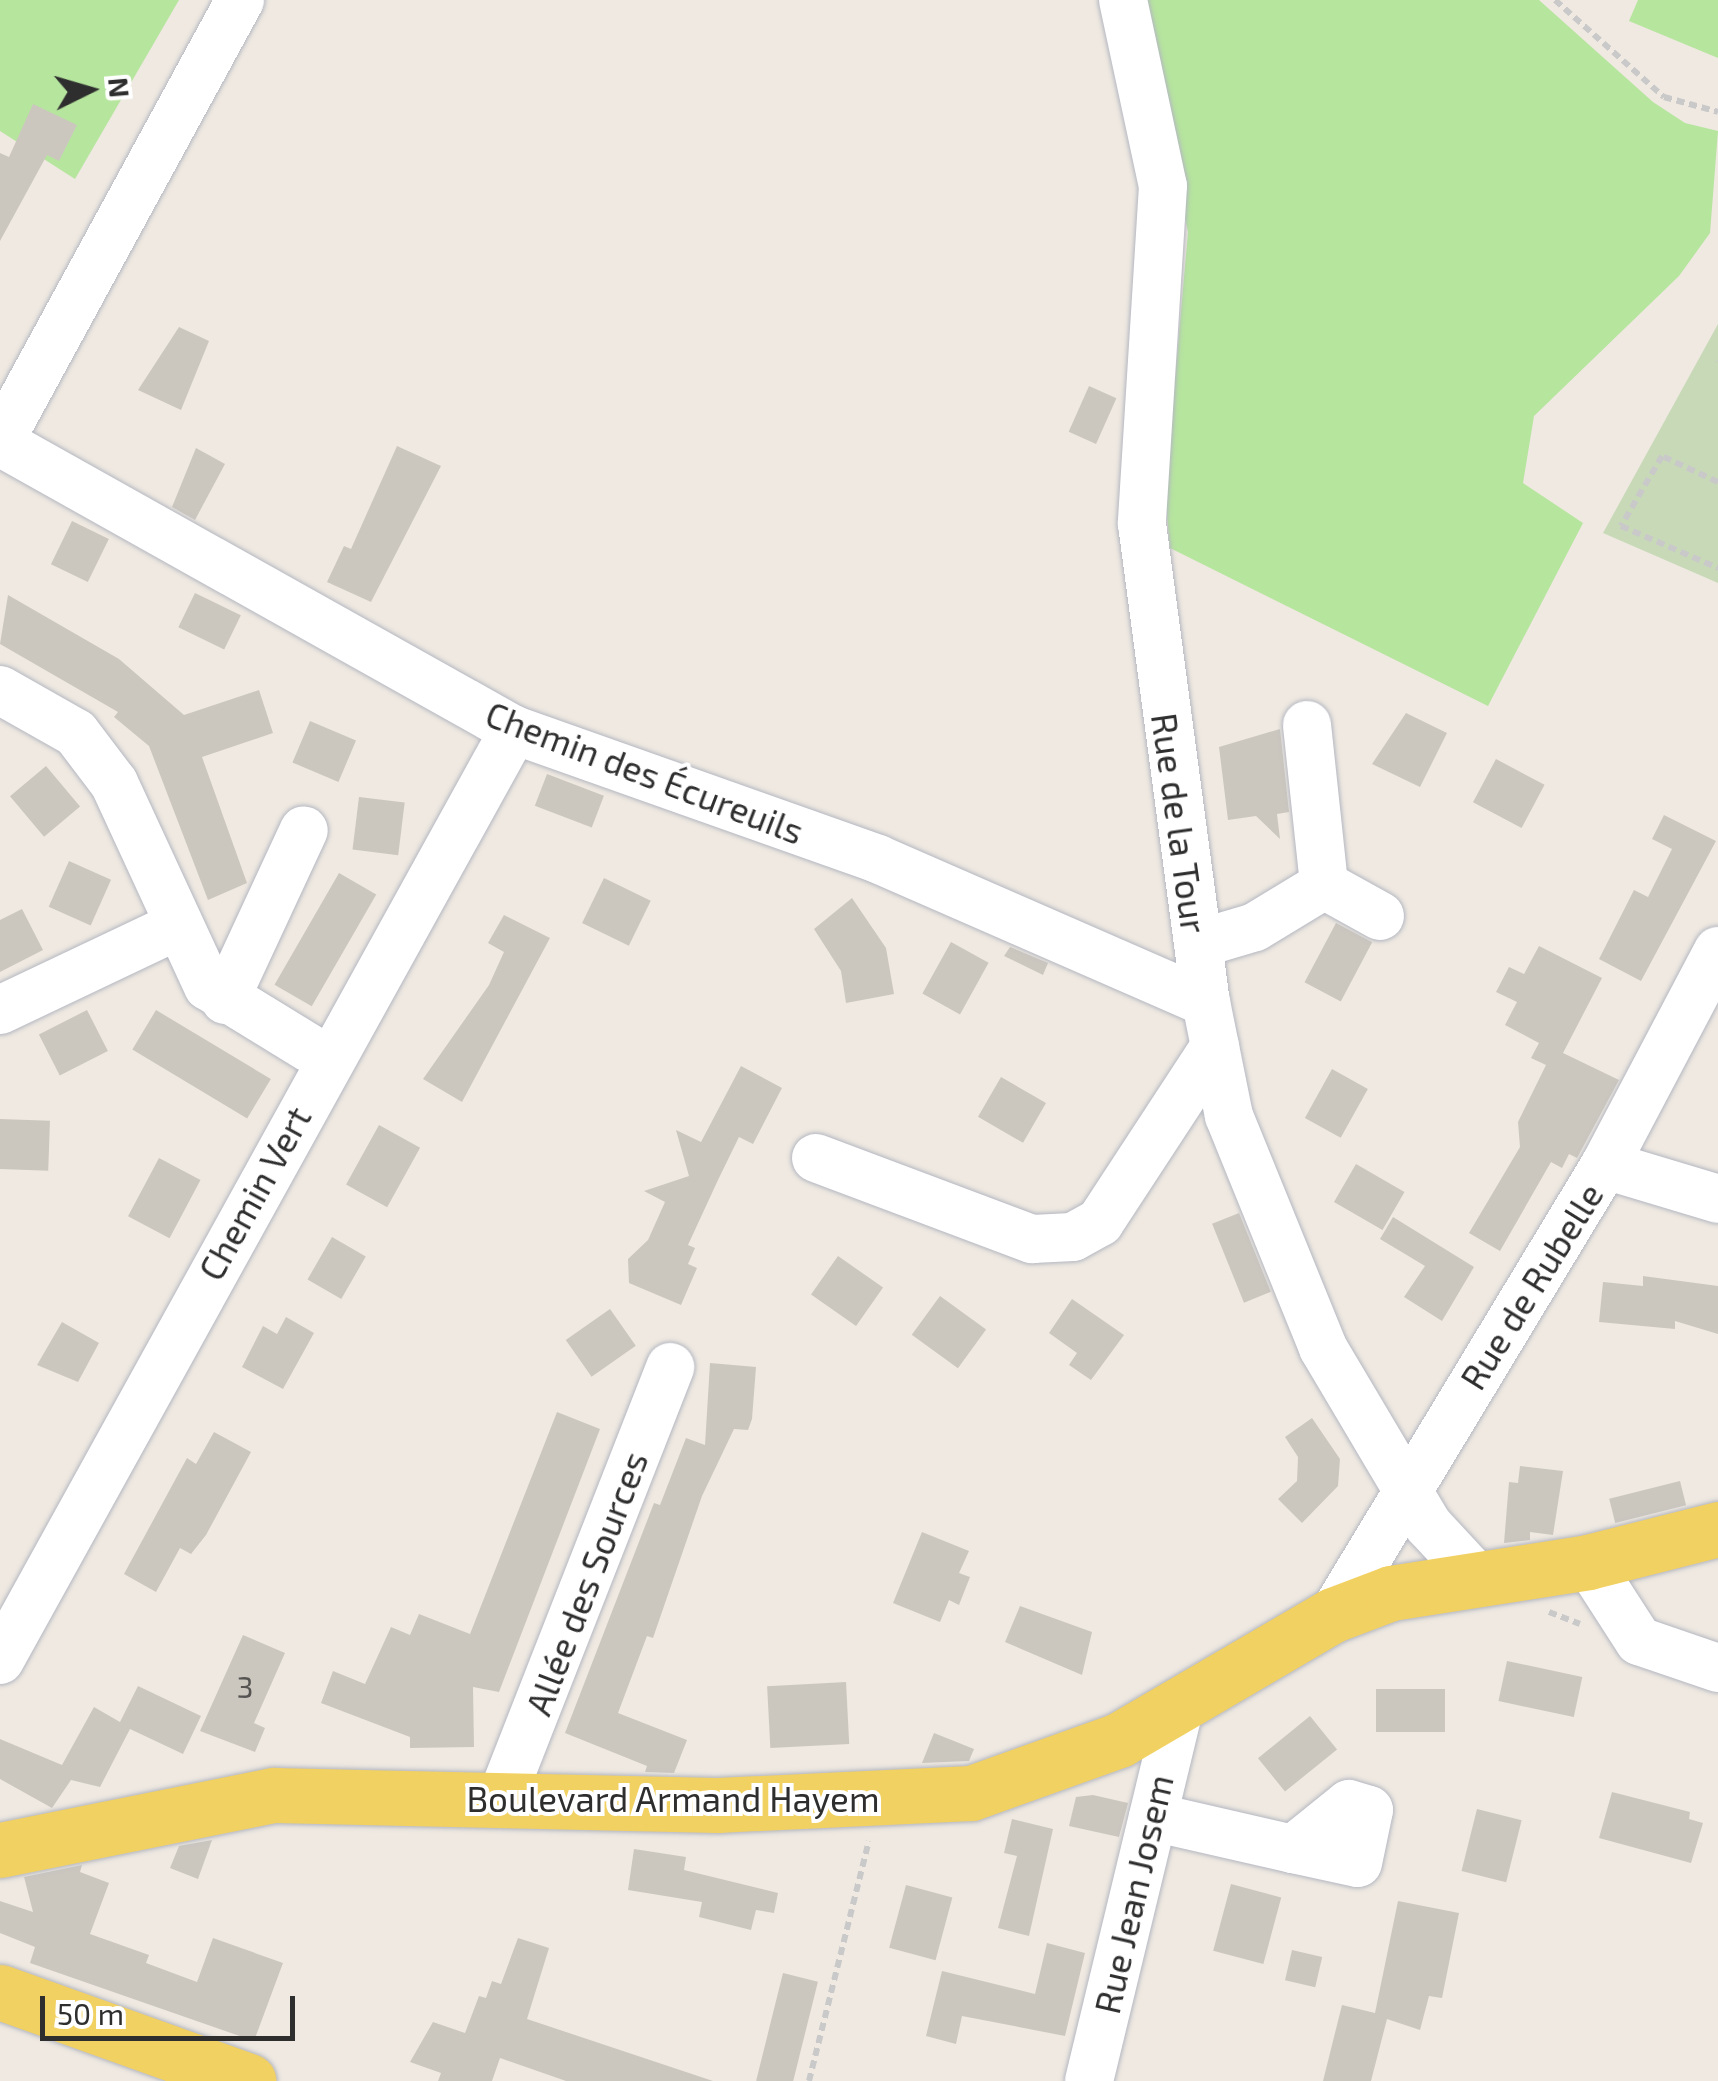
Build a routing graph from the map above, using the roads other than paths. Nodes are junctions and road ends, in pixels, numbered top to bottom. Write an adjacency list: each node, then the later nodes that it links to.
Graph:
1 (240, 0): 3 (street)
2 (1123, 0): 12 (street, Rue de la Tour)
3 (17, 370): 4 (street)
4 (0, 442): 7 (street, Chemin des Écureuils)
5 (0, 690): 11 (street)
6 (1308, 726): 9 (street)
7 (514, 730): 16 (street, Chemin des Écureuils); 27 (street, Chemin Vert)
8 (304, 830): 14 (street)
9 (1324, 885): 10 (street); 12 (street)
10 (1380, 916)
11 (179, 925): 14 (street); 15 (street)
12 (1198, 944): 16 (street, Rue de la Tour)
13 (1718, 952): 19 (street, Rue de Rubelle)
14 (224, 1000): 17 (street)
15 (0, 1010)
16 (1210, 1024): 18 (street); 22 (street, Rue de la Tour)
17 (309, 1048)
18 (816, 1158)
19 (1606, 1166): 20 (street); 22 (street, Rue de Rubelle)
20 (1718, 1200)
21 (670, 1367): 30 (street, Allée des Sources)
22 (1408, 1482): 25 (street, Rue de la Tour); 26 (street, Rue de Rubelle)
23 (1718, 1530): 24 (main road, Boulevard Armand Hayem)
24 (1588, 1562): 25 (main road, Boulevard Armand Hayem); 28 (street)
25 (1480, 1581): 26 (main road, Boulevard Armand Hayem)
26 (1333, 1615): 29 (main road, Boulevard Armand Hayem)
27 (0, 1660)
28 (1718, 1668)
29 (1178, 1708): 30 (main road, Boulevard Armand Hayem); 31 (street, Rue Jean Josem)
30 (501, 1799): 33 (main road, Boulevard Armand Hayem)
31 (1153, 1817): 32 (street); 38 (street, Rue Jean Josem)
32 (1294, 1848)
33 (0, 1850)
34 (0, 1992): 37 (main road)
35 (0, 2016): 36 (main road)
36 (170, 2081)
37 (248, 2081)
38 (1089, 2081)

